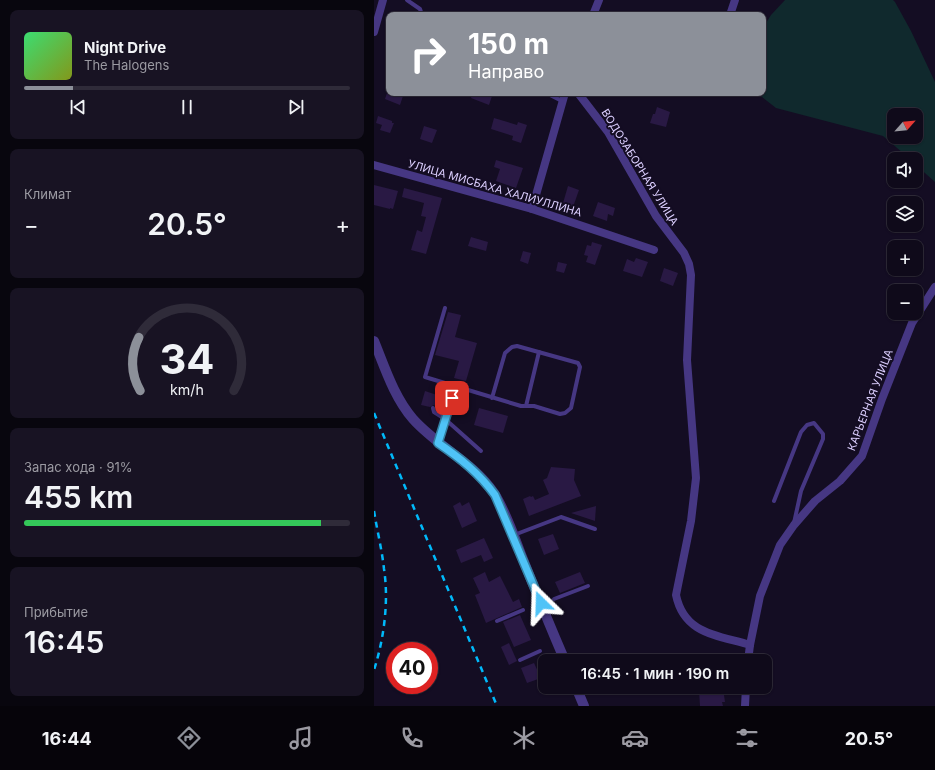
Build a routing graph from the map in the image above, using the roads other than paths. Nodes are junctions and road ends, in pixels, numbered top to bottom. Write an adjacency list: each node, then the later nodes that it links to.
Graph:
1 (383, 0): 8 (street)
2 (407, 0): 5 (lane)
3 (598, 0): 6 (street)
4 (735, 0): 7 (street)
5 (421, 12)
6 (594, 12)
7 (731, 12)
8 (374, 32)
9 (580, 96): 33 (street, ВОДОЗАБОРНАЯ УЛИЦА)
10 (563, 97): 12 (street)
11 (374, 165): 12 (street, УЛИЦА МИСБАХА ХАЛИУЛЛИНА)
12 (532, 209): 13 (street, УЛИЦА МИСБАХА ХАЛИУЛЛИНА)
13 (654, 250)
14 (935, 287): 26 (street, КАРЬЕРНАЯ УЛИЦА)
15 (444, 308): 18 (lane)
16 (374, 341): 23 (street)
17 (539, 352): 19 (lane); 20 (lane); 20 (lane)
18 (455, 387): 19 (lane); 22 (lane)
19 (492, 398): 20 (lane)
20 (526, 406)
21 (433, 408): 22 (lane)
22 (445, 419): 23 (lane); 24 (lane)
23 (438, 443): 28 (street)
24 (481, 451)
25 (774, 501): 26 (lane)
26 (794, 525): 33 (street, КАРЬЕРНАЯ УЛИЦА)
27 (595, 529): 28 (lane)
28 (513, 535): 35 (street)
29 (588, 586): 30 (lane)
30 (554, 599)
31 (523, 610): 32 (lane)
32 (498, 621)
33 (750, 645): 36 (street, КАРЬЕРНАЯ УЛИЦА)
34 (540, 651): 37 (lane)
35 (561, 654)
36 (749, 654)
37 (520, 660)
38 (579, 694): 40 (street)
39 (746, 694): 41 (street)
40 (584, 706)
41 (745, 706)

